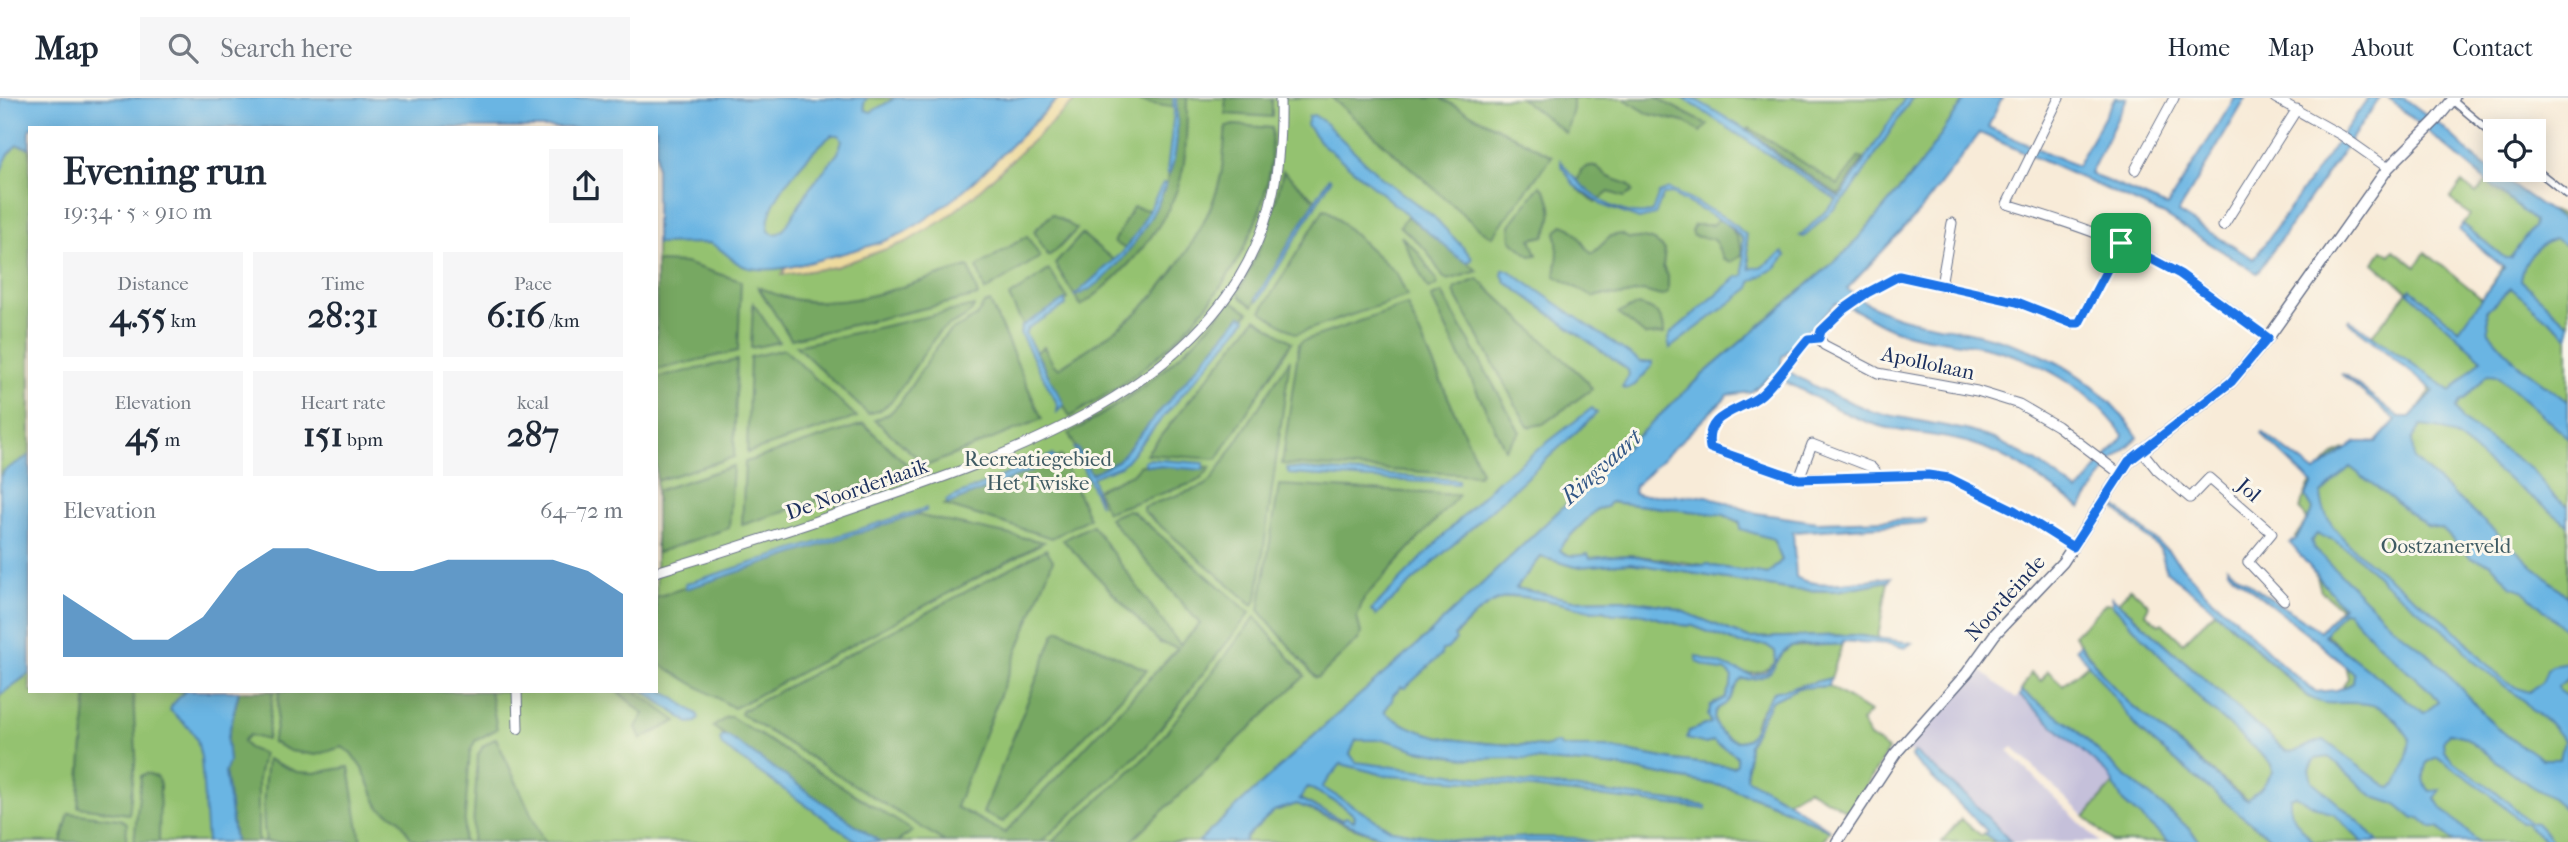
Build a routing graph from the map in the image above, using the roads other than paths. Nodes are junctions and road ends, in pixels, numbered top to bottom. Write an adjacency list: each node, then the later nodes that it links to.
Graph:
1 (1280, 98): 23 (street, De Noorderlaaik)
2 (2059, 98): 14 (street)
3 (2174, 98): 9 (street)
4 (2275, 98): 6 (street)
5 (2453, 99): 7 (street); 8 (street, Noordeinde)
6 (2297, 109): 8 (street); 13 (street)
7 (2483, 126)
8 (2388, 168): 17 (street, Noordeinde)
9 (2135, 170)
10 (2546, 178): 11 (street)
11 (2568, 195)
12 (1952, 223): 15 (street)
13 (2223, 226)
14 (2121, 243): 15 (street); 17 (street)
15 (1941, 285): 16 (street)
16 (1819, 338): 19 (street, Apollolaan); 21 (street)
17 (2268, 338): 18 (street, Noordeinde)
18 (2141, 450): 19 (street, Noordeinde); 24 (street, Jol)
19 (2115, 470): 22 (street, Noordeinde)
20 (1881, 478): 21 (street); 21 (street); 22 (street)
21 (1799, 479)
22 (2073, 547): 27 (street, Noordeinde)
23 (658, 571)
24 (2284, 600)
25 (517, 693): 26 (street)
26 (518, 729)
27 (1837, 842)

